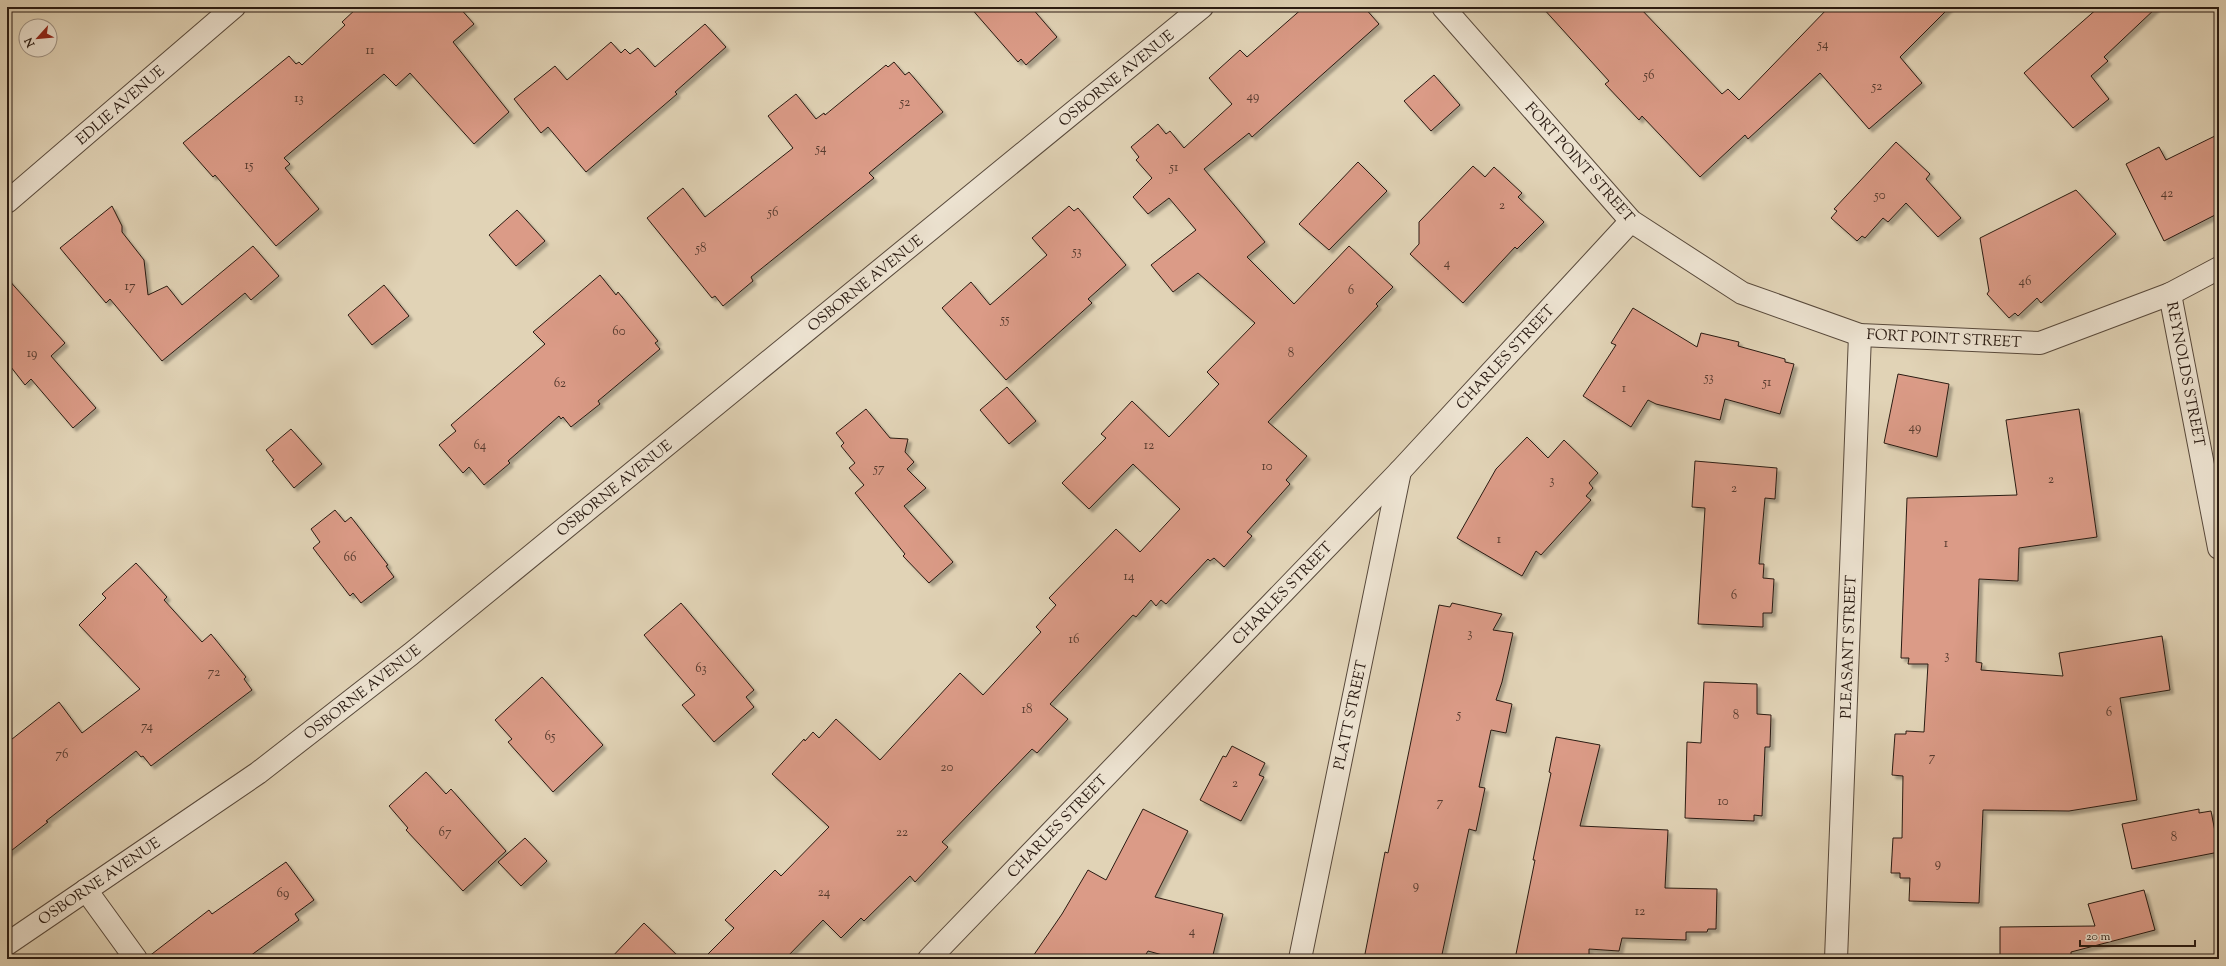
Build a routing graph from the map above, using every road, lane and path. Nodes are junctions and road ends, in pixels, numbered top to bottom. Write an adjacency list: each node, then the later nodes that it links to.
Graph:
1 (234, 7): 4 (street, EDLIE AVENUE)
2 (1202, 7): 11 (street, OSBORNE AVENUE)
3 (1443, 7): 5 (street, FORT POINT STREET)
4 (7, 202)
5 (1631, 222): 8 (street, FORT POINT STREET); 9 (street, CHARLES STREET)
6 (2219, 268): 7 (street, FORT POINT STREET)
7 (2170, 294): 8 (street, FORT POINT STREET); 10 (street, REYNOLDS STREET)
8 (1860, 335): 16 (street, PLEASANT STREET)
9 (1400, 471): 14 (street, CHARLES STREET); 15 (street, PLATT STREET)
10 (2219, 548)
11 (86, 890): 12 (street, OSBORNE AVENUE); 13 (street)
12 (7, 944)
13 (136, 959)
14 (929, 959)
15 (1300, 959)
16 (1836, 959)

